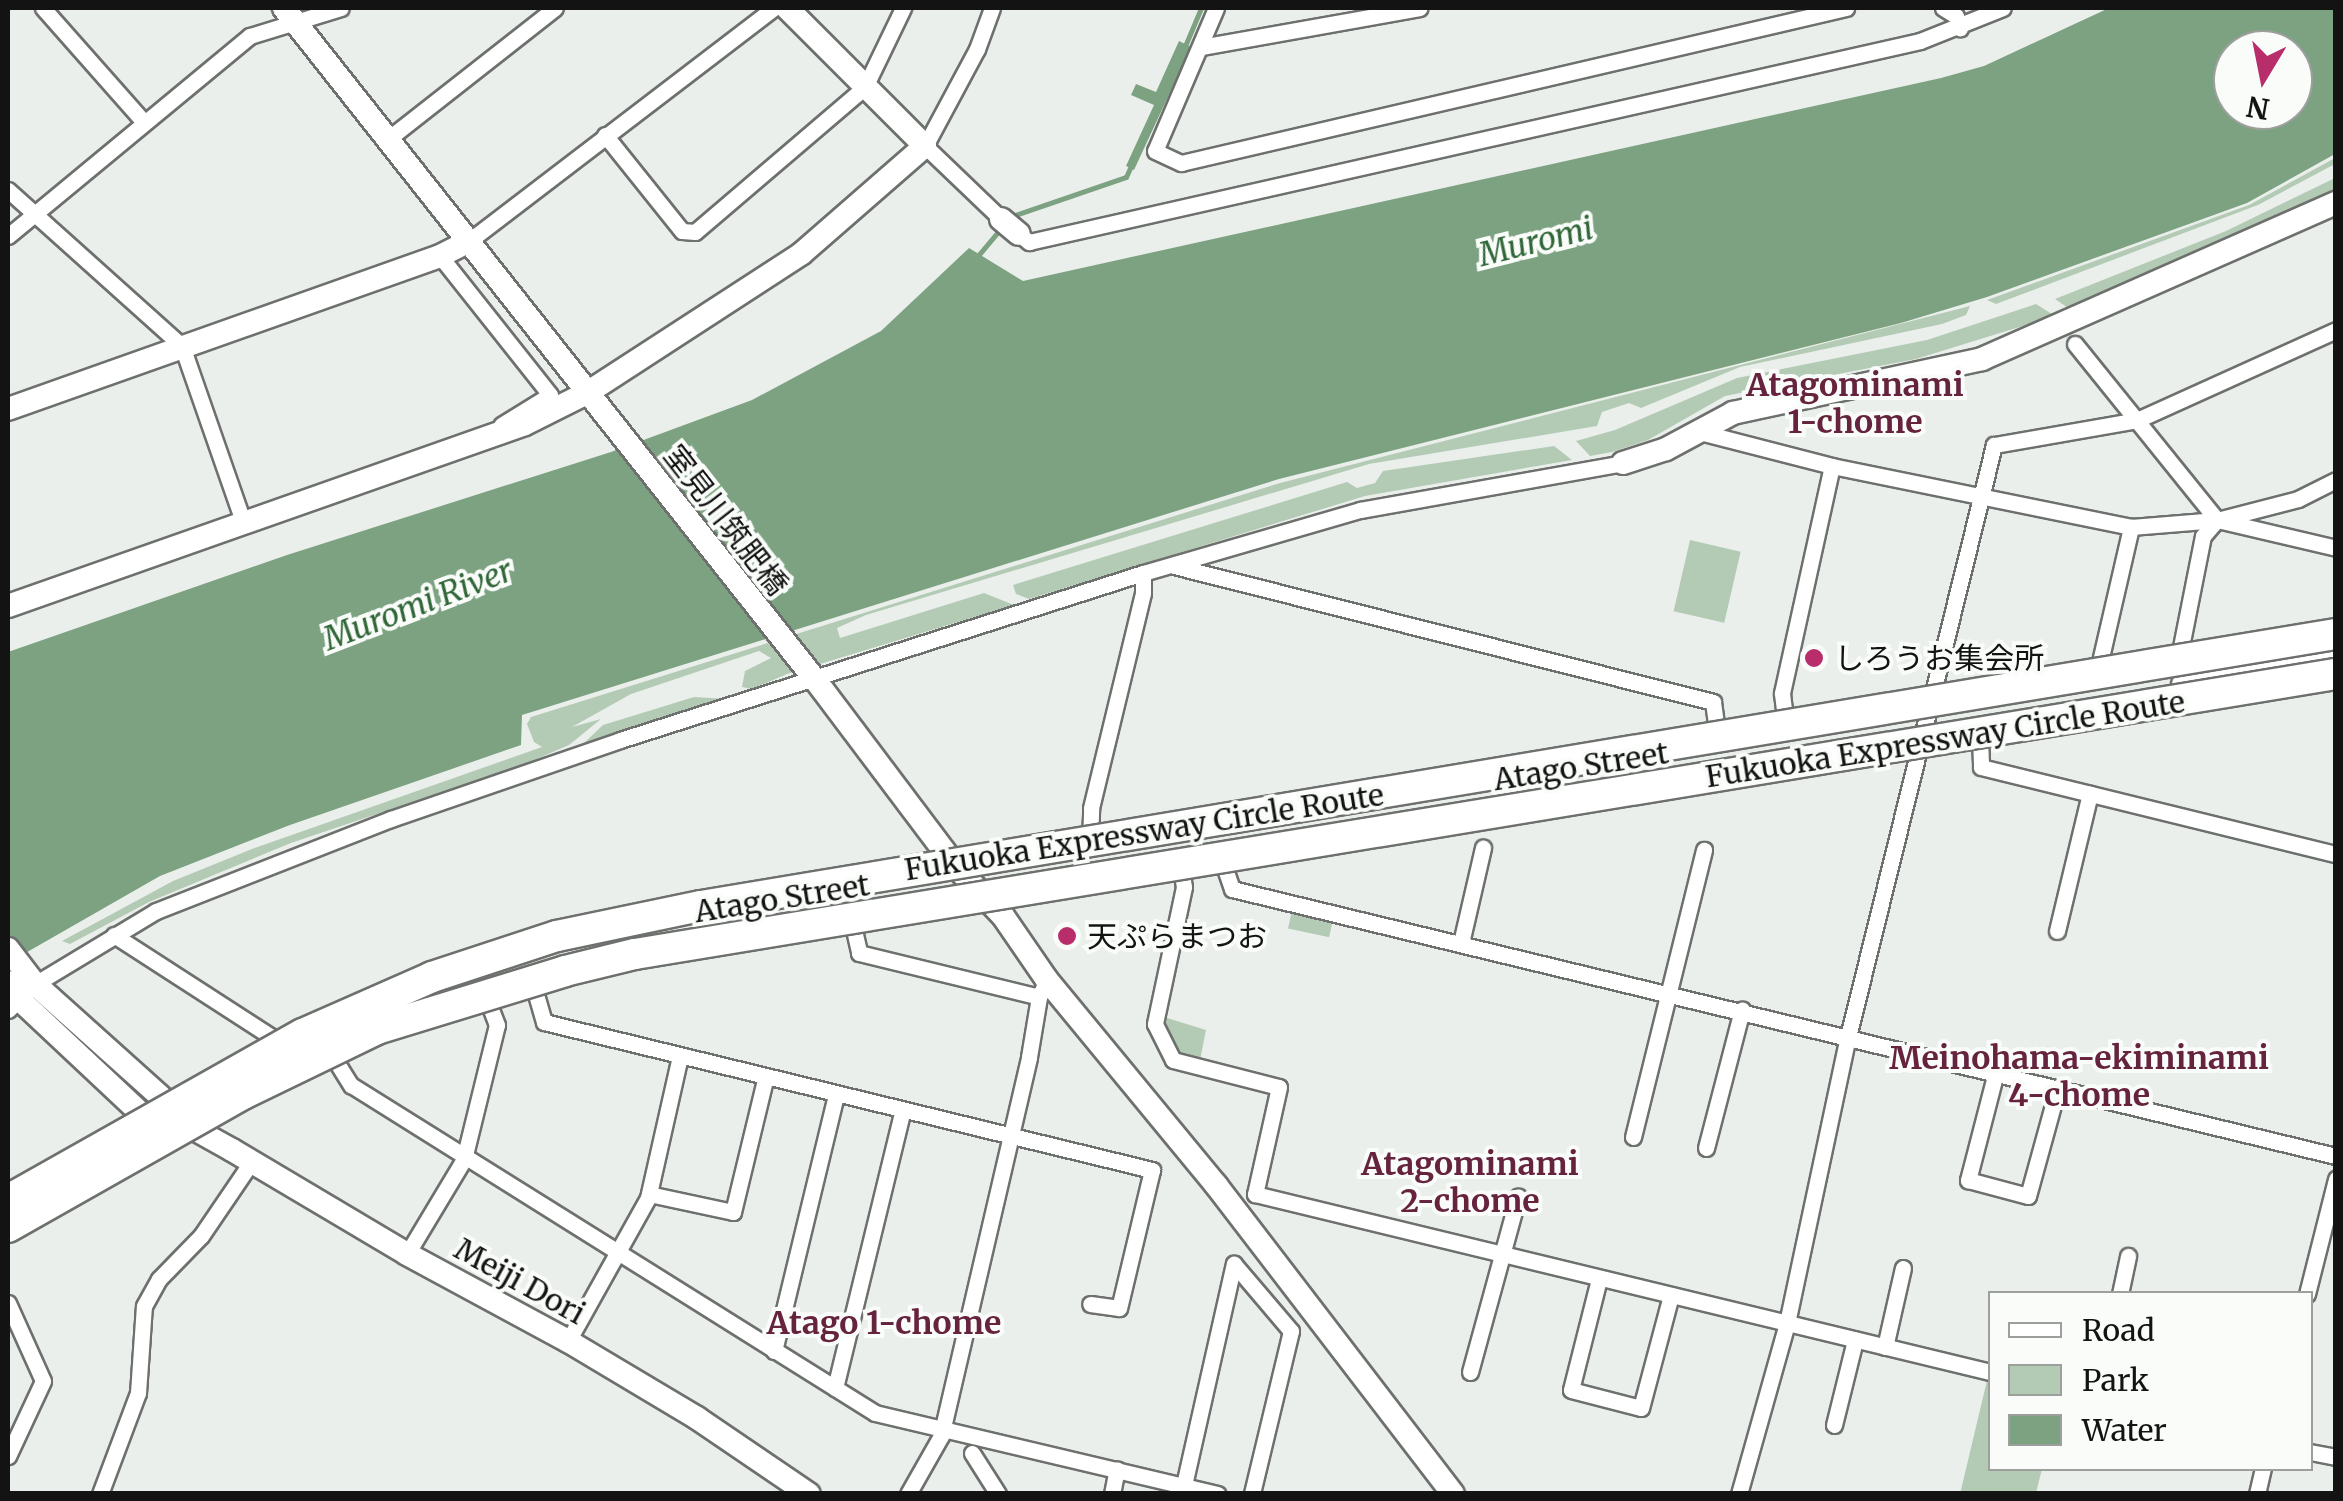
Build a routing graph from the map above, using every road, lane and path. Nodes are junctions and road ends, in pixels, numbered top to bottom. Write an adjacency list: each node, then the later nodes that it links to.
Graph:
1 (43, 8): 18 (street)
2 (340, 8): 14 (street)
3 (555, 8): 13 (street)
4 (774, 8): 19 (street)
5 (787, 8): 17 (street)
6 (903, 8): 17 (street)
7 (992, 8): 21 (street)
8 (1216, 8): 16 (street)
9 (1420, 8): 16 (street)
10 (1846, 8): 16 (street)
11 (1943, 8): 15 (street)
12 (2003, 8): 15 (street)
13 (539, 14): 20 (street)
14 (289, 15): 18 (street); 20 (street, 室見川筑肥橋)
15 (1960, 28): 21 (street)
16 (1200, 48)
17 (865, 87): 19 (street); 21 (street)
18 (144, 122): 24 (street)
19 (605, 135): 26 (street)
20 (388, 140): 26 (street, 室見川筑肥橋)
21 (925, 146): 31 (street)
22 (8, 190): 24 (street)
23 (2336, 203): 34 (street)
24 (35, 214): 25 (street); 30 (street)
25 (8, 236)
26 (469, 241): 27 (street); 31 (street, 室見川筑肥橋)
27 (440, 256): 30 (street); 35 (street)
28 (2336, 330): 33 (street)
29 (2075, 344): 33 (street)
30 (182, 346): 32 (street); 41 (street)
31 (593, 400): 35 (street); 50 (street, 室見川筑肥橋)
32 (8, 409)
33 (2136, 420): 39 (street); 40 (street)
34 (1700, 432): 36 (street); 37 (street)
35 (472, 443): 41 (street)
36 (1623, 462): 44 (street)
37 (1832, 466): 39 (street); 52 (street)
38 (2336, 480): 40 (street)
39 (1980, 498): 42 (street); 51 (street)
40 (2217, 520): 42 (street); 43 (street); 48 (street)
41 (244, 524): 46 (street)
42 (2130, 527): 49 (street)
43 (2336, 548)
44 (1170, 566): 45 (street); 54 (street)
45 (1143, 573): 50 (street); 57 (street)
46 (8, 606)
47 (2330, 650): 48 (street, Atago Street); 53 (street, Atago Street); 97 (highway, Fukuoka Expressway Circle Route, bridge); 98 (highway, Fukuoka Expressway Circle Route, bridge)
48 (2180, 652): 49 (street, Atago Street)
49 (2099, 666): 51 (street, Atago Street)
50 (811, 675): 63 (street, 室見川筑肥橋); 67 (street)
51 (1933, 699): 52 (street, Atago Street); 55 (street)
52 (1786, 726): 54 (street, Atago Street)
53 (1980, 736): 55 (street, Atago Street); 56 (street)
54 (1718, 738): 57 (street, Atago Street)
55 (1921, 743): 61 (street, Atago Street); 76 (street)
56 (2090, 794): 60 (street); 66 (street)
57 (1090, 844): 63 (street, Atago Street)
58 (1483, 848): 68 (street)
59 (1704, 850): 73 (street)
60 (2336, 854)
61 (1221, 857): 62 (street, Atago Street); 68 (street)
62 (1180, 864): 64 (street, Atago Street); 102 (street)
63 (956, 867): 64 (street, 室見川筑肥橋); 77 (street, Atago Street)
64 (983, 895): 65 (street, Atago Street); 71 (street, 室見川筑肥橋)
65 (851, 917): 70 (street, Atago Street); 71 (street)
66 (2058, 930)
67 (114, 935): 74 (street); 77 (street)
68 (1461, 943): 73 (street)
69 (14, 955): 74 (street, Meiji Dori)
70 (531, 977): 72 (street, Atago Street); 79 (street)
71 (1043, 989): 88 (street); 132 (street, 室見川筑肥橋)
72 (483, 990): 78 (street, Atago Street); 92 (street)
73 (1669, 992): 75 (street); 89 (street)
74 (17, 994): 84 (street, Meiji Dori); 86 (street, Meiji Dori)
75 (1742, 1010): 76 (street); 90 (street)
76 (1848, 1037): 80 (street); 111 (street)
77 (284, 1044): 84 (street, Atago Street)
78 (332, 1055): 87 (street, Atago Street); 92 (street)
79 (680, 1056): 81 (street); 95 (street)
80 (1996, 1072): 82 (street); 82 (street)
81 (766, 1076): 83 (street); 95 (street)
82 (2058, 1087): 91 (street)
83 (836, 1094): 85 (street); 115 (street)
84 (174, 1108): 86 (street, Atago Street); 87 (street, Meiji Dori)
85 (903, 1110): 88 (street); 118 (street)
86 (147, 1118): 87 (street, Meiji Dori); 97 (street, Atago Street)
87 (196, 1130): 93 (street, Meiji Dori); 99 (street, Atago Street)
88 (1009, 1136): 110 (street); 120 (street)
89 (1633, 1137)
90 (1706, 1148)
91 (2336, 1156)
92 (464, 1159): 100 (street); 101 (street)
93 (252, 1161): 100 (street, Meiji Dori); 125 (street)
94 (2336, 1179): 107 (street)
95 (649, 1194): 101 (street)
96 (1518, 1196): 102 (street)
97 (8, 1197)
98 (8, 1227)
99 (8, 1244)
100 (407, 1254): 113 (street, Meiji Dori)
101 (620, 1255): 113 (street); 115 (street)
102 (1502, 1255): 105 (street); 116 (street)
103 (2128, 1256): 106 (street)
104 (1904, 1268): 114 (street)
105 (1598, 1279): 108 (street); 108 (street)
106 (2121, 1291)
107 (2308, 1291)
108 (1671, 1295): 111 (street)
109 (8, 1303): 122 (street)
110 (1090, 1304)
111 (1787, 1324): 112 (street); 133 (street)
112 (1855, 1340): 114 (street); 119 (street)
113 (568, 1341): 126 (street, Meiji Dori)
114 (1885, 1347): 117 (street)
115 (774, 1351): 118 (street)
116 (1470, 1372)
117 (1988, 1372)
118 (835, 1388): 120 (street)
119 (1834, 1425)
120 (942, 1429): 123 (street); 127 (street)
121 (972, 1453): 128 (street)
122 (8, 1456)
123 (1118, 1469): 124 (street); 129 (street)
124 (1184, 1485): 130 (street); 131 (street)
125 (100, 1494)
126 (809, 1494)
127 (908, 1494)
128 (998, 1494)
129 (1112, 1494)
130 (1218, 1494)
131 (1252, 1494)
132 (1453, 1494)
133 (1739, 1494)

